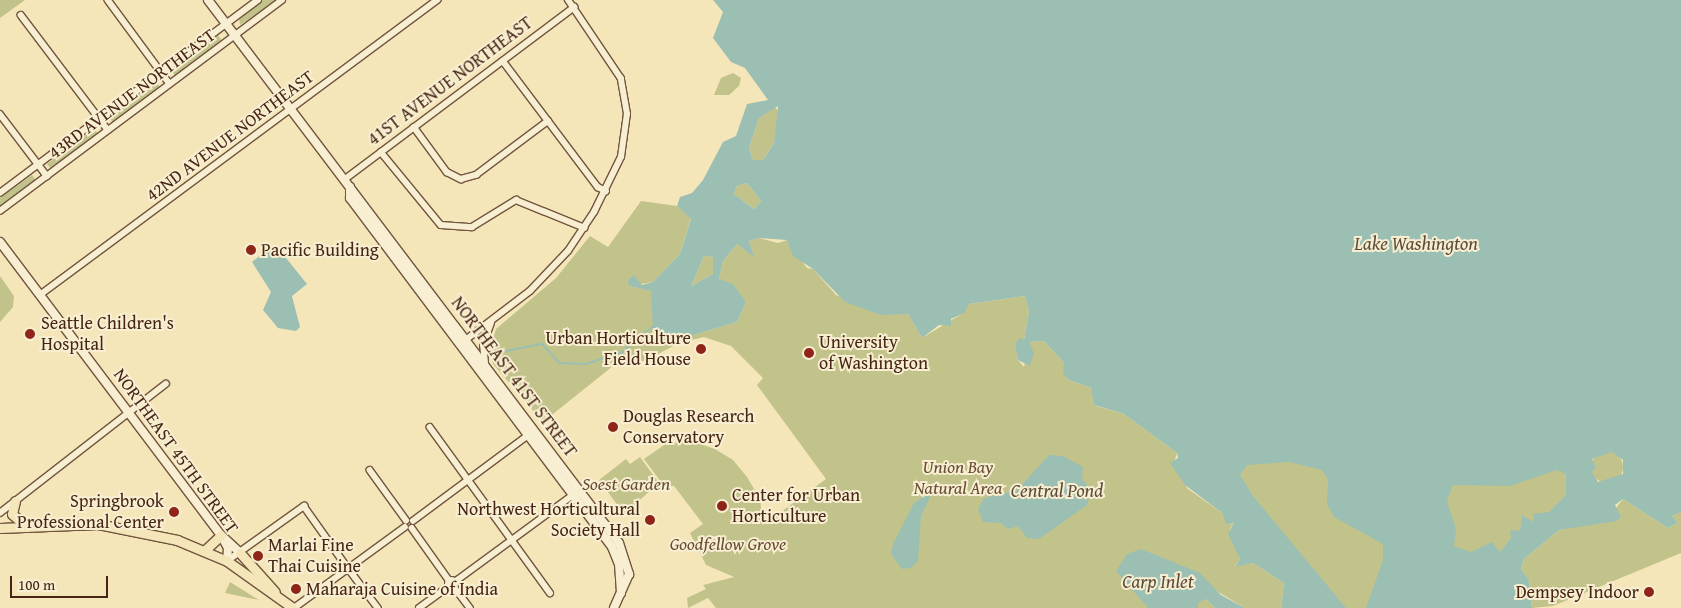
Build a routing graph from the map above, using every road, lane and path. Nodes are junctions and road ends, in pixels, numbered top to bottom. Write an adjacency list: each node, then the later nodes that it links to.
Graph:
1 (108, 0): 12 (street)
2 (208, 0): 9 (street, NORTHEAST 41ST STREET)
3 (258, 0): 9 (street, 43RD AVENUE NORTHEAST)
4 (282, 0): 10 (street, 43RD AVENUE NORTHEAST)
5 (437, 0): 14 (street, 42ND AVENUE NORTHEAST)
6 (568, 0): 7 (street)
7 (574, 7): 11 (street, 41ST AVENUE NORTHEAST); 24 (street)
8 (21, 15): 16 (street)
9 (226, 24): 10 (street, NORTHEAST 41ST STREET); 12 (street, 43RD AVENUE NORTHEAST)
10 (234, 36): 13 (street, 43RD AVENUE NORTHEAST); 14 (street, NORTHEAST 41ST STREET)
11 (503, 61): 17 (street); 18 (street, 41ST AVENUE NORTHEAST)
12 (162, 72): 13 (street); 16 (street, 43RD AVENUE NORTHEAST)
13 (170, 84): 19 (street, 43RD AVENUE NORTHEAST)
14 (291, 110): 23 (street, NORTHEAST 41ST STREET); 29 (street, 42ND AVENUE NORTHEAST)
15 (0, 114): 21 (street)
16 (100, 119): 19 (street); 21 (street, 43RD AVENUE NORTHEAST)
17 (548, 121): 18 (street); 24 (street)
18 (414, 127): 20 (street, 41ST AVENUE NORTHEAST)
19 (108, 130): 22 (street, 43RD AVENUE NORTHEAST)
20 (381, 152): 23 (street, 41ST AVENUE NORTHEAST); 27 (street)
21 (38, 164): 22 (street); 25 (street, 43RD AVENUE NORTHEAST)
22 (47, 176): 26 (street, 43RD AVENUE NORTHEAST)
23 (347, 183): 31 (street, NORTHEAST 41ST STREET); 32 (street, NORTHEAST 41ST STREET)
24 (606, 192): 27 (street)
25 (0, 194)
26 (0, 211)
27 (585, 228): 30 (street)
28 (0, 242): 29 (street, NORTHEAST 45TH STREET)
29 (40, 295): 35 (street, NORTHEAST 45TH STREET)
30 (494, 319): 31 (street); 33 (street)
31 (468, 339): 32 (street); 33 (street, NORTHEAST 41ST STREET)
32 (460, 345): 37 (street, NORTHEAST 41ST STREET)
33 (486, 363): 37 (street, NORTHEAST 41ST STREET)
34 (166, 384): 35 (street)
35 (130, 414): 41 (street); 49 (street, NORTHEAST 45TH STREET)
36 (430, 428): 39 (street)
37 (532, 433): 39 (street); 40 (street, NORTHEAST 41ST STREET)
38 (370, 470): 43 (street)
39 (468, 480): 44 (street); 50 (street)
40 (576, 492): 50 (street); 61 (street, NORTHEAST 41ST STREET)
41 (15, 501): 42 (street); 45 (main road)
42 (0, 513)
43 (406, 520): 44 (street); 46 (street)
44 (413, 521): 48 (street)
45 (27, 527): 47 (main road); 51 (main road)
46 (405, 527): 48 (street); 55 (street)
47 (0, 528)
48 (412, 528): 58 (street)
49 (221, 535): 51 (main road); 52 (street); 53 (street, NORTHEAST 45TH STREET)
50 (512, 540): 58 (street); 59 (street)
51 (204, 551): 53 (main road)
52 (240, 553): 53 (street); 54 (street); 60 (main road)
53 (227, 561): 60 (main road)
54 (346, 564): 55 (street); 56 (street)
55 (353, 565): 57 (street)
56 (344, 571): 57 (street); 62 (street)
57 (352, 572): 63 (street)
58 (452, 584): 64 (street); 65 (street)
59 (550, 593)
60 (276, 594): 62 (main road)
61 (614, 606)
62 (294, 608)
63 (378, 608)
64 (419, 608)
65 (470, 608)

